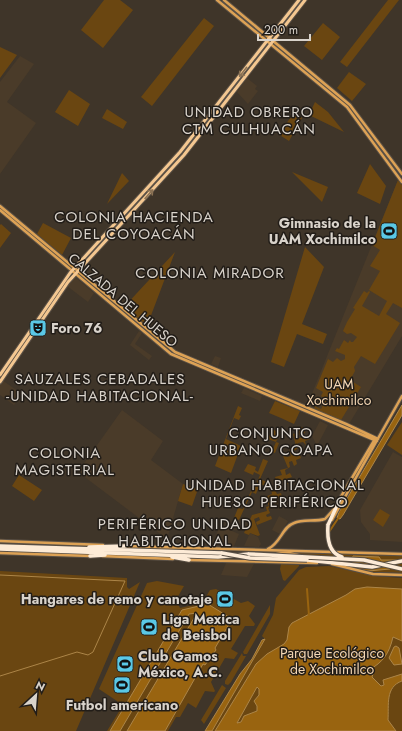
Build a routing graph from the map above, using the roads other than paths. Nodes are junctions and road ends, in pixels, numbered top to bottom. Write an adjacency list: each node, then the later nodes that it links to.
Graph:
1 (217, 0): 6 (main road)
2 (224, 0): 5 (main road)
3 (299, 0): 5 (main road)
4 (306, 0): 7 (main road)
5 (270, 37): 6 (main road); 7 (main road)
6 (267, 41): 8 (main road); 15 (main road, one-way to 15)
7 (274, 41): 8 (main road); 9 (main road)
8 (271, 45): 10 (main road); 16 (main road, one-way to 8)
9 (343, 99): 10 (main road); 11 (main road)
10 (341, 102): 12 (main road)
11 (402, 174)
12 (402, 182)
13 (0, 206): 15 (main road, CALZADA DEL HUESO)
14 (0, 210): 15 (main road, CALZADA DEL HUESO)
15 (73, 270): 16 (main road, CALZADA DEL HUESO); 17 (main road)
16 (77, 273): 18 (main road); 20 (main road, CALZADA DEL HUESO); 21 (main road, CALZADA DEL HUESO)
17 (0, 375)
18 (0, 382)
19 (402, 396): 21 (main road)
20 (371, 438): 21 (main road, CALZADA DEL HUESO); 22 (main road)
21 (377, 438): 22 (main road); 32 (main road)
22 (372, 443): 23 (main road)
23 (340, 499): 25 (main road); 39 (highway, bridge)
24 (0, 541): 26 (main road)
25 (276, 545): 29 (main road); 30 (main road)
26 (126, 546): 28 (highway); 29 (main road)
27 (0, 547): 28 (highway); 34 (highway)
28 (76, 549): 41 (highway, bridge)
29 (267, 549): 30 (main road)
30 (276, 550): 31 (main road); 38 (main road)
31 (307, 551): 32 (main road); 38 (main road)
32 (337, 552): 35 (main road)
33 (0, 553): 37 (main road)
34 (114, 553): 36 (highway); 37 (highway)
35 (402, 554)
36 (165, 555): 39 (highway, bridge); 40 (highway)
37 (90, 556): 40 (main road)
38 (303, 558): 42 (main road)
39 (359, 559): 43 (highway, bridge)
40 (189, 560): 42 (main road)
41 (402, 561)
42 (304, 563): 44 (main road)
43 (402, 569)
44 (402, 575)

